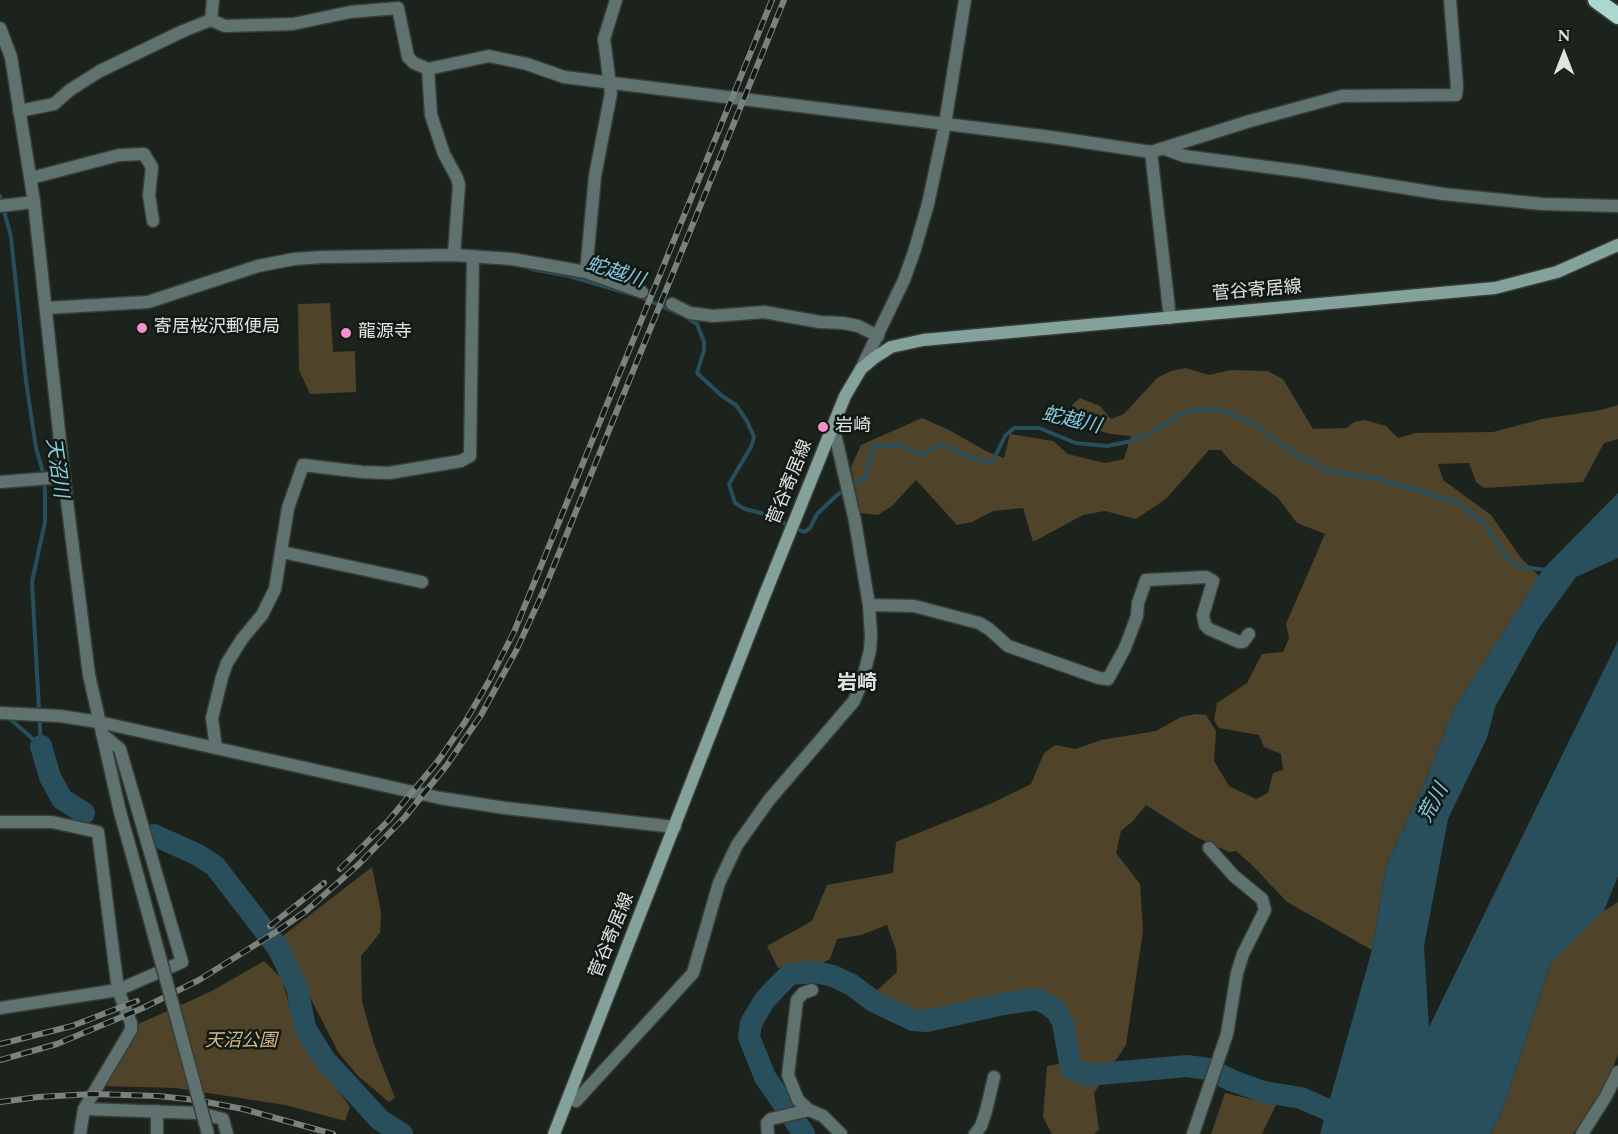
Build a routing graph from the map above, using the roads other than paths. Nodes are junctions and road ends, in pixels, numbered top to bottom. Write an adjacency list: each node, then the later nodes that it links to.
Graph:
1 (213, 0): 8 (street)
2 (616, 0): 11 (street)
3 (965, 0): 13 (street)
4 (1450, 0): 14 (street)
5 (1596, 0): 7 (highway)
6 (398, 4): 8 (street); 10 (street)
7 (1618, 16)
8 (211, 20): 12 (street)
9 (0, 28): 12 (street)
10 (428, 69): 11 (street); 22 (street)
11 (611, 84): 13 (street); 24 (street)
12 (20, 111): 16 (street)
13 (945, 124): 15 (street); 29 (street)
14 (1166, 149): 15 (street); 19 (street)
15 (1151, 152): 28 (street)
16 (31, 178): 17 (street); 20 (street)
17 (34, 202): 18 (street); 27 (street)
18 (0, 206)
19 (1618, 206)
20 (153, 221)
21 (1618, 245): 28 (main road, 菅谷寄居線)
22 (454, 255): 23 (street); 27 (street)
23 (473, 256): 24 (street); 34 (street)
24 (586, 272): 25 (street)
25 (642, 292)
26 (672, 304): 29 (street)
27 (46, 308): 32 (street)
28 (1170, 318): 30 (main road, 菅谷寄居線)
29 (878, 336): 30 (street)
30 (861, 369): 31 (main road, 菅谷寄居線)
31 (833, 425): 36 (street); 43 (main road, 菅谷寄居線)
32 (64, 477): 33 (street); 39 (street)
33 (0, 482)
34 (282, 552): 35 (street); 41 (street)
35 (422, 582)
36 (869, 605): 37 (street); 50 (street)
37 (1250, 634)
38 (0, 713): 39 (street)
39 (99, 722): 40 (street); 41 (street)
40 (102, 734): 45 (street); 56 (street, bridge)
41 (216, 748): 43 (street)
42 (0, 822): 45 (street)
43 (675, 827): 50 (main road, 菅谷寄居線)
44 (1209, 848): 62 (street)
45 (118, 990): 47 (street); 51 (street)
46 (812, 990): 53 (street)
47 (0, 1008)
48 (1618, 1072): 63 (street)
49 (994, 1077): 61 (street)
50 (569, 1097): 58 (main road, 菅谷寄居線)
51 (84, 1109): 52 (street); 54 (street)
52 (157, 1111): 55 (street); 57 (street)
53 (805, 1112): 59 (street); 60 (street)
54 (80, 1134)
55 (157, 1134)
56 (208, 1134)
57 (227, 1134)
58 (554, 1134)
59 (768, 1134)
60 (841, 1134)
61 (975, 1134)
62 (1193, 1134)
63 (1582, 1134)

